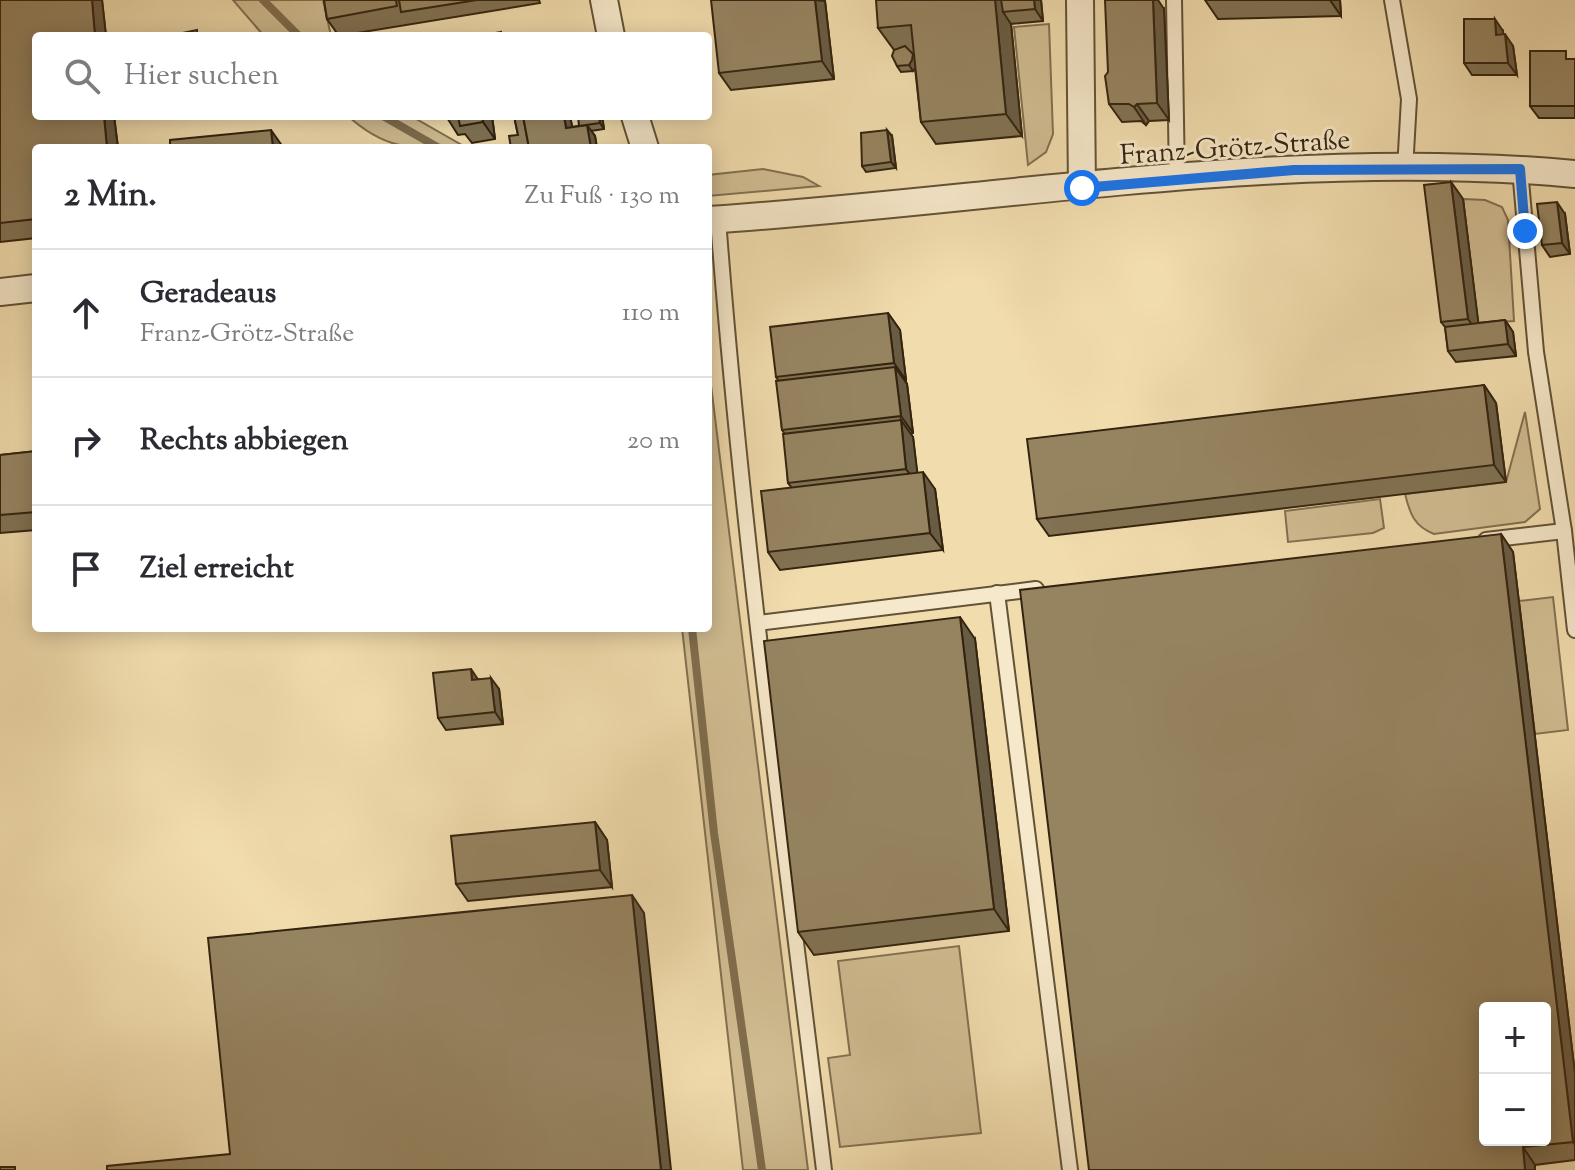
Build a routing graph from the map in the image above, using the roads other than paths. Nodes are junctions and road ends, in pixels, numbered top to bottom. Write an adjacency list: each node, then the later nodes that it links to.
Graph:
1 (604, 0): 5 (street)
2 (1080, 0): 12 (street)
3 (1174, 0): 11 (lane)
4 (1392, 0): 9 (lane)
5 (610, 32)
6 (636, 120): 7 (street)
7 (644, 144)
8 (1520, 169): 9 (street, Franz-Grötz-Straße); 10 (street, Franz-Grötz-Straße); 16 (lane)
9 (1405, 170): 11 (street, Franz-Grötz-Straße)
10 (1575, 174)
11 (1177, 180): 12 (street, Franz-Grötz-Straße)
12 (1082, 188): 13 (street, Franz-Grötz-Straße)
13 (713, 220): 20 (lane)
14 (32, 288): 15 (street)
15 (0, 292)
16 (1564, 531): 17 (lane); 21 (lane)
17 (1470, 542)
18 (1045, 588): 19 (lane)
19 (997, 593): 20 (lane); 23 (lane)
20 (758, 623): 22 (lane)
21 (1575, 630)
22 (824, 1170)
23 (1070, 1170)

